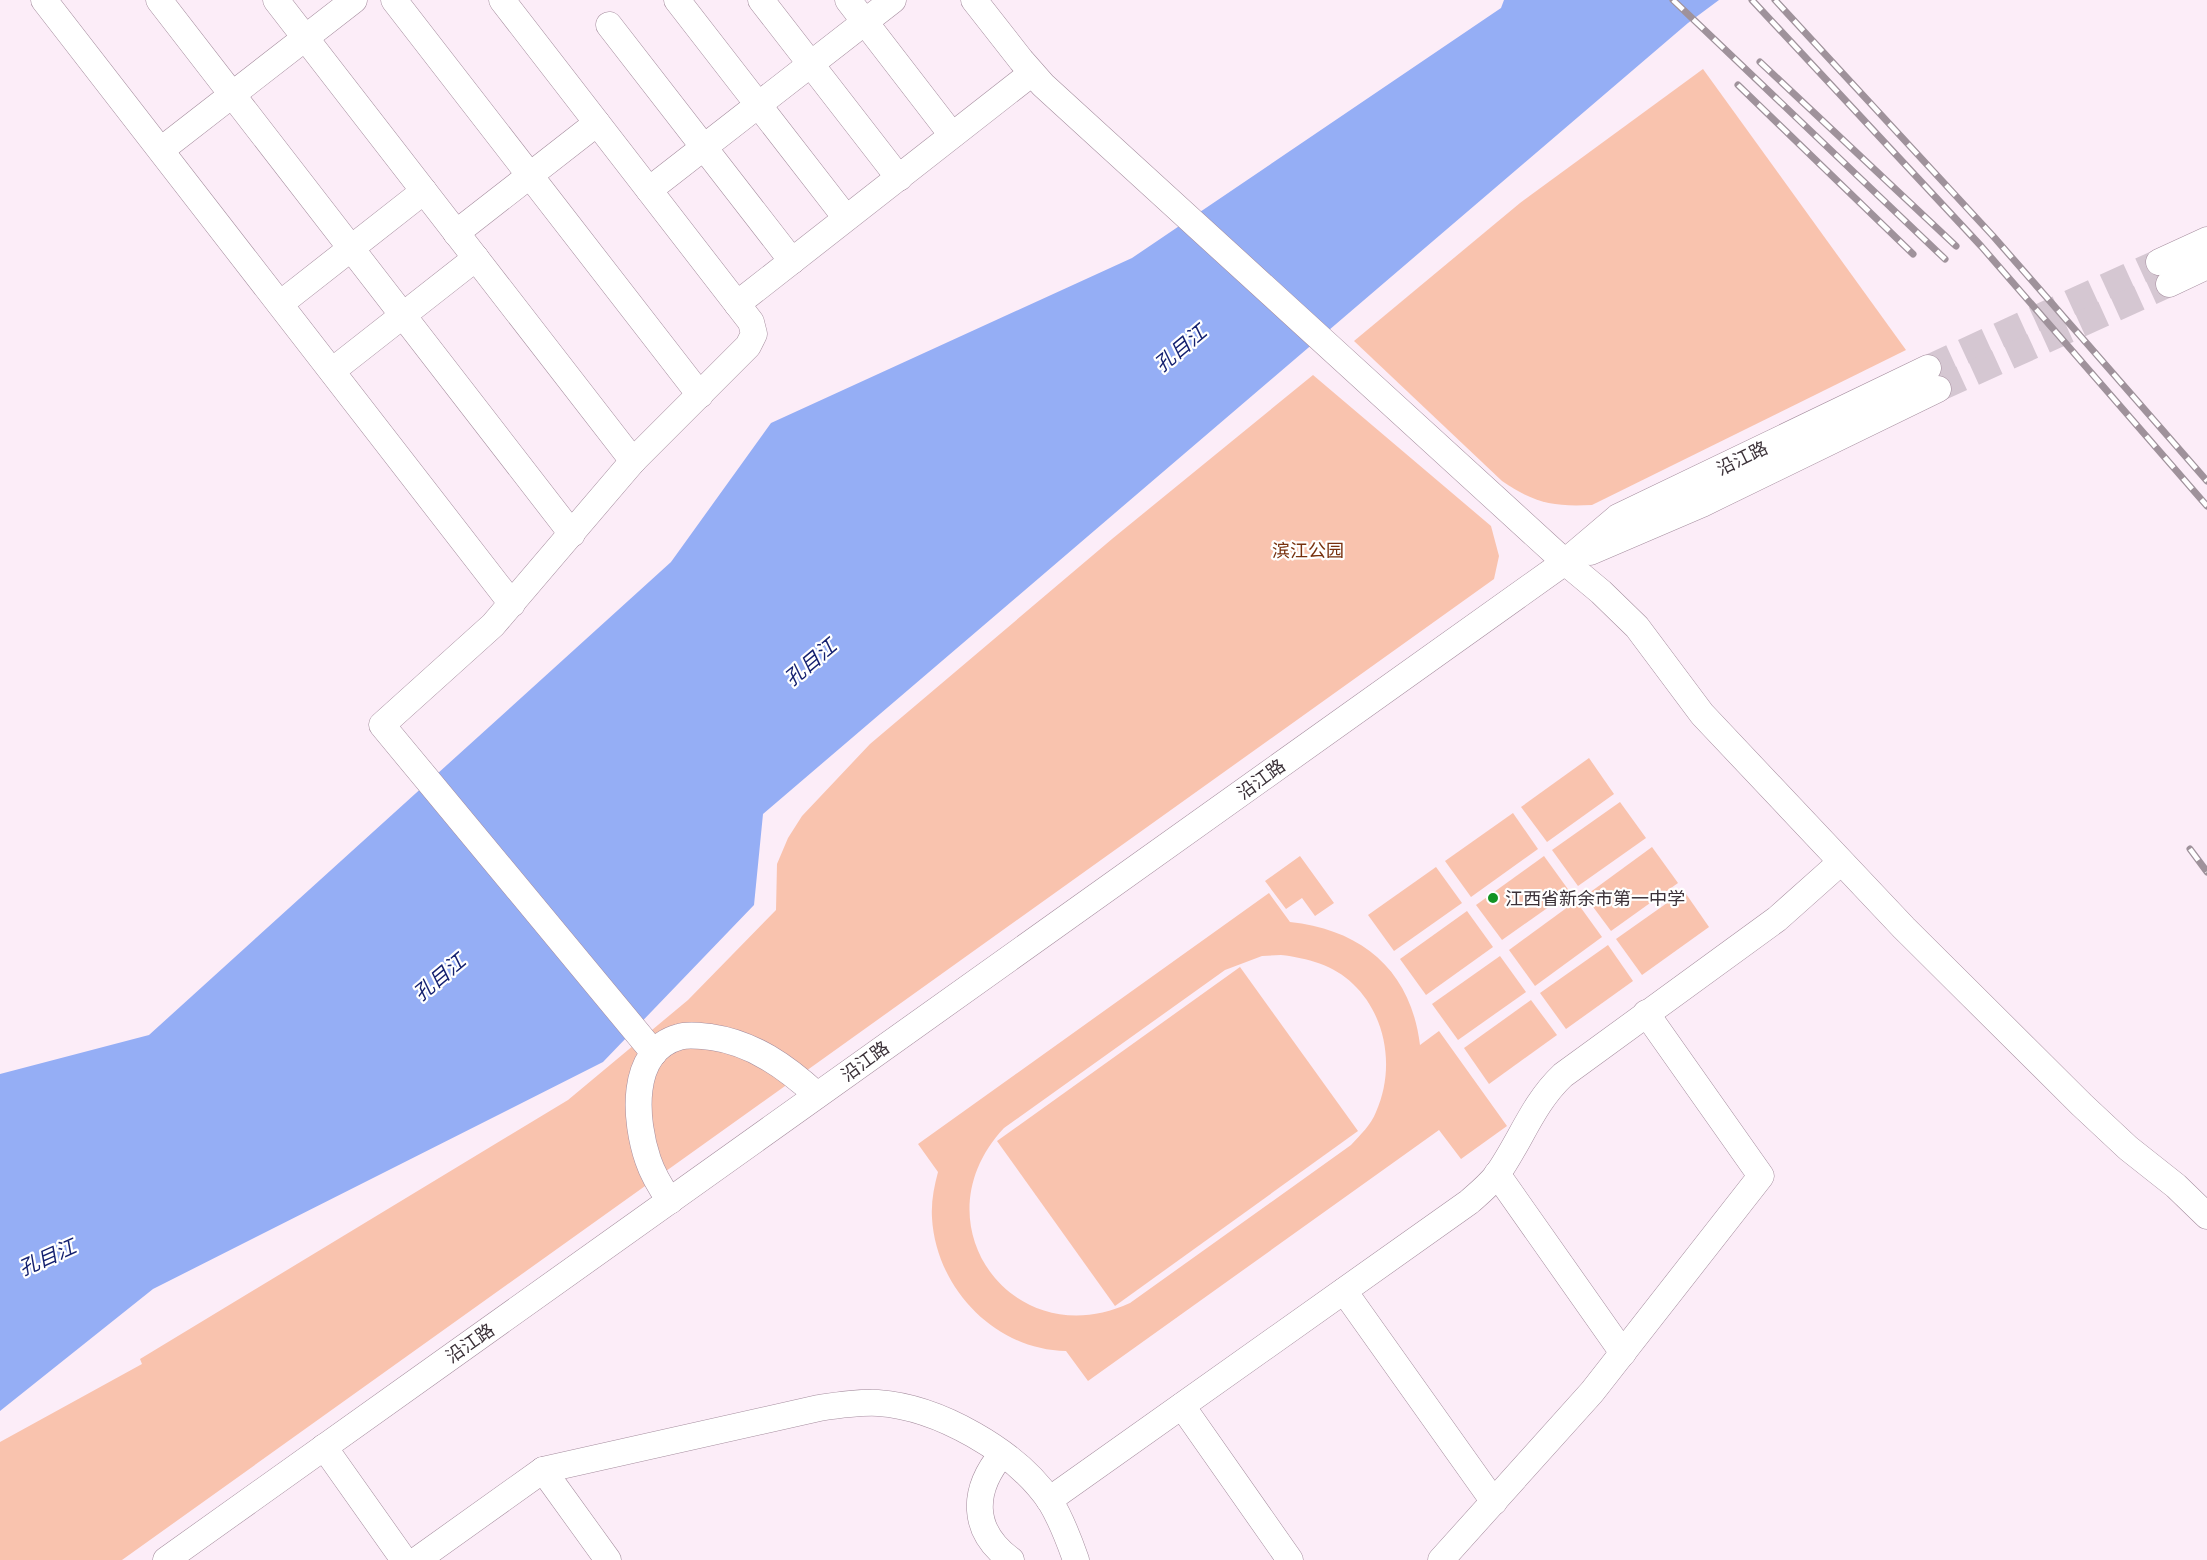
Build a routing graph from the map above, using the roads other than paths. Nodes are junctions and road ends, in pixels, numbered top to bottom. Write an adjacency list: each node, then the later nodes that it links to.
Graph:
1 (44, 0): 22 (street)
2 (159, 0): 17 (street)
3 (276, 0): 14 (street)
4 (354, 0): 14 (street)
5 (394, 0): 23 (street)
6 (502, 0): 19 (street)
7 (677, 0): 18 (street)
8 (761, 0): 15 (street)
9 (848, 0): 12 (street)
10 (893, 0): 12 (street)
11 (974, 0): 16 (street)
12 (865, 22): 15 (street); 20 (street)
13 (609, 24): 21 (street)
14 (305, 38): 17 (street); 26 (street)
15 (811, 64): 18 (street); 24 (street)
16 (1032, 73): 20 (street); 42 (street)
17 (232, 95): 22 (street); 30 (street)
18 (758, 105): 21 (street); 27 (street)
19 (597, 123): 23 (street); 25 (street)
20 (952, 135): 24 (street)
21 (704, 147): 25 (street); 32 (street)
22 (161, 150): 34 (street)
23 (530, 175): 28 (street); 39 (street)
24 (899, 177): 27 (street)
25 (649, 190): 35 (street)
26 (424, 191): 28 (street); 30 (street)
27 (846, 218): 32 (street)
28 (456, 232): 31 (street)
29 (2207, 240): 33 (street)
30 (351, 248): 34 (street); 36 (street)
31 (476, 258): 36 (street); 40 (street)
32 (792, 261): 35 (street)
33 (2207, 266)
34 (280, 304): 37 (street)
35 (737, 304): 39 (street)
36 (403, 316): 37 (street); 41 (street)
37 (332, 371): 43 (street)
38 (1933, 379): 42 (street, 沿江路)
39 (700, 395): 40 (street)
40 (633, 461): 41 (street)
41 (572, 534): 43 (street)
42 (1564, 562): 44 (street); 47 (street, 沿江路)
43 (512, 604): 46 (street)
44 (1841, 862): 45 (street); 50 (street)
45 (1646, 1013): 48 (street); 52 (street)
46 (655, 1040): 47 (street); 49 (street)
47 (817, 1095): 49 (street, 沿江路)
48 (1497, 1174): 51 (street); 52 (street)
49 (670, 1201): 54 (street, 沿江路)
50 (2207, 1216)
51 (1344, 1291): 53 (street); 58 (street)
52 (1623, 1353): 58 (street)
53 (1182, 1406): 57 (street); 65 (street)
54 (324, 1447): 59 (street, 沿江路); 60 (street)
55 (1002, 1454): 56 (street); 57 (street); 63 (street)
56 (543, 1470): 61 (street); 62 (street)
57 (1049, 1500): 64 (street)
58 (1494, 1502): 66 (street)
59 (166, 1560)
60 (404, 1560)
61 (417, 1560)
62 (608, 1560)
63 (1011, 1560)
64 (1076, 1560)
65 (1290, 1560)
66 (1441, 1560)

